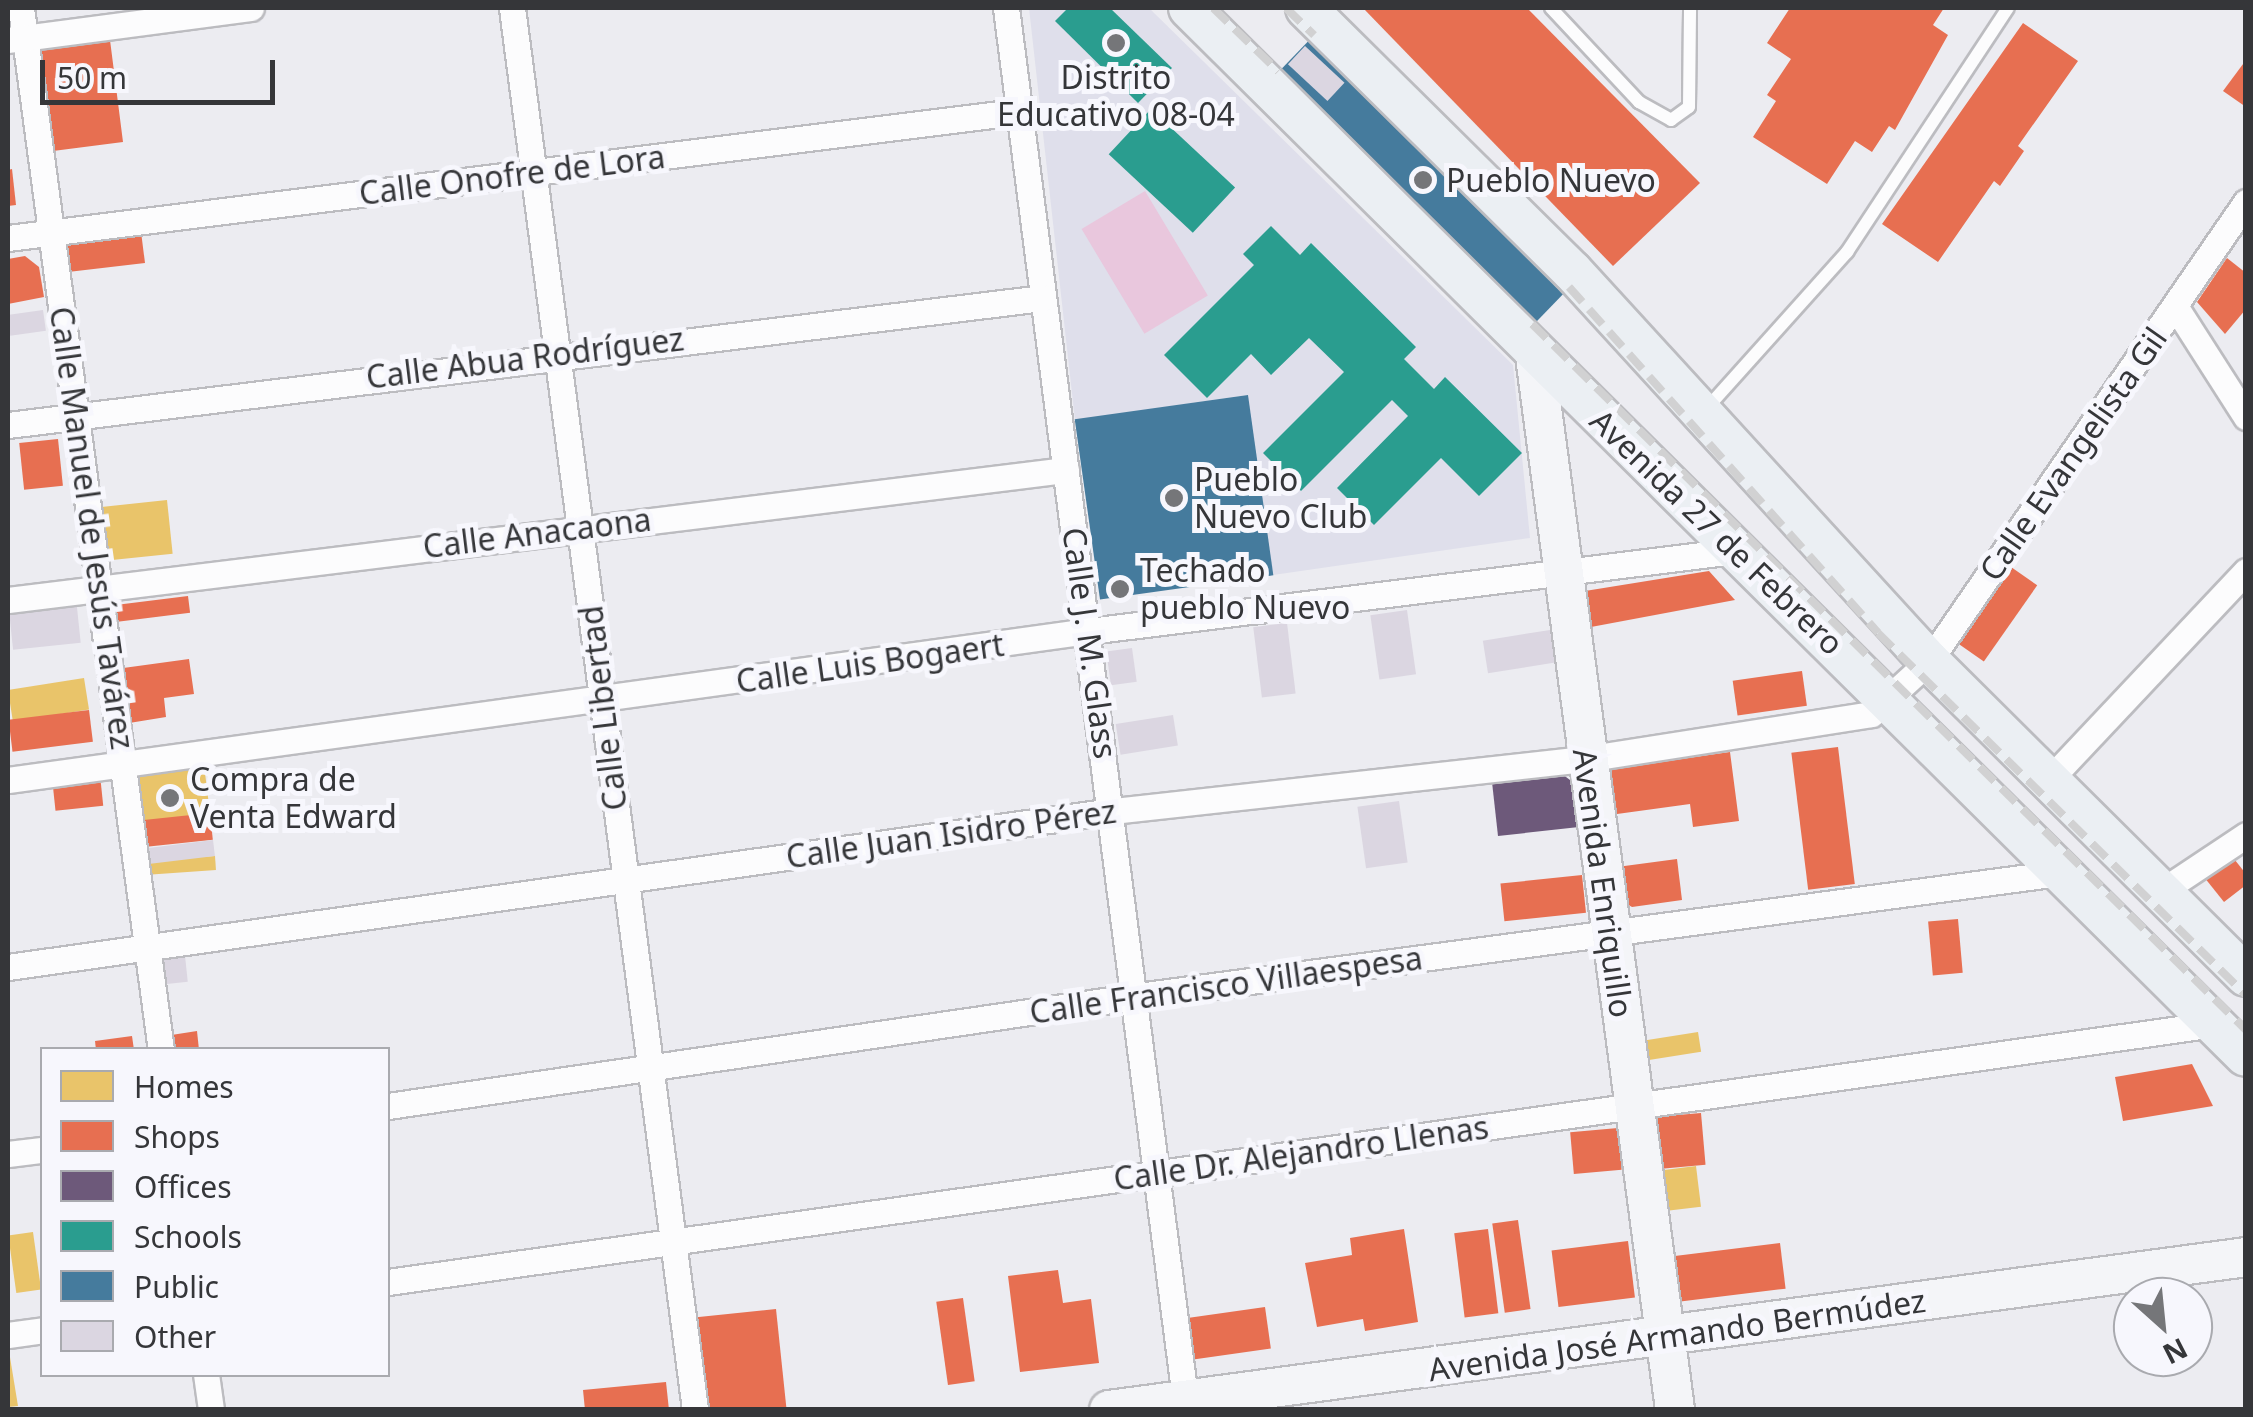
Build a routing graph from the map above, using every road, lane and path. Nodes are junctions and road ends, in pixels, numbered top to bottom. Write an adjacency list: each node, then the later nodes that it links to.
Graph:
1 (22, 8): 10 (street, Calle Manuel de Jesús Tavárez)
2 (251, 8): 10 (street)
3 (512, 8): 12 (street, Calle Libertad)
4 (1006, 8): 11 (street, Calle J. M. Glass)
5 (1189, 8): 19 (main road, Avenida 27 de Febrero)
6 (1306, 8): 20 (main road, Avenida 27 de Febrero)
7 (1551, 8): 8 (lane)
8 (1690, 8)
9 (2008, 8): 20 (lane)
10 (16, 39): 14 (street, Calle Manuel de Jesús Tavárez)
11 (1016, 112): 12 (street, Calle Onofre de Lora); 16 (street, Calle J. M. Glass)
12 (537, 172): 14 (street, Calle Onofre de Lora); 18 (street, Calle Libertad)
13 (2246, 202): 17 (street, Calle Evangelista Gil)
14 (52, 233): 15 (street, Calle Onofre de Lora); 21 (street, Calle Manuel de Jesús Tavárez)
15 (8, 238)
16 (1043, 298): 18 (street, Calle Abua Rodríguez); 24 (street, Calle J. M. Glass)
17 (2175, 306): 22 (street); 32 (street, Calle Evangelista Gil)
18 (561, 352): 21 (street, Calle Abua Rodríguez); 25 (street, Calle Libertad)
19 (1535, 356): 26 (main road, Avenida 27 de Febrero); 28 (street, Avenida Enriquillo)
20 (1701, 414): 32 (main road, Avenida 27 de Febrero)
21 (76, 416): 23 (street, Calle Abua Rodríguez); 29 (street, Calle Manuel de Jesús Tavárez)
22 (2246, 417)
23 (8, 424)
24 (1066, 470): 25 (street, Calle Anacaona); 31 (street, Calle J. M. Glass)
25 (583, 527): 29 (street, Calle Anacaona); 34 (street, Calle Libertad)
26 (1734, 552): 28 (street, Calle Luis Bogaert); 33 (main road, Avenida 27 de Febrero)
27 (2246, 572): 38 (street)
28 (1560, 574): 31 (street, Calle Luis Bogaert); 35 (street, Avenida Enriquillo)
29 (100, 589): 30 (street, Calle Anacaona); 36 (street, Calle Manuel de Jesús Tavárez)
30 (8, 600)
31 (1089, 631): 34 (street, Calle Luis Bogaert); 39 (street, Calle J. M. Glass)
32 (1929, 661): 33 (street, Calle Evangelista Gil); 38 (main road, Avenida 27 de Febrero)
33 (1892, 700): 35 (street, Calle Juan Isidro Pérez); 41 (main road, Avenida 27 de Febrero)
34 (600, 703): 36 (street, Calle Luis Bogaert); 42 (street, Calle Libertad)
35 (1586, 759): 39 (street, Calle Juan Isidro Pérez); 44 (street, Avenida Enriquillo)
36 (124, 764): 37 (street, Calle Luis Bogaert); 45 (street, Calle Manuel de Jesús Tavárez)
37 (8, 780)
38 (2049, 780): 43 (main road, Avenida 27 de Febrero)
39 (1113, 812): 42 (street, Calle Juan Isidro Pérez); 48 (street, Calle J. M. Glass)
40 (2246, 835): 43 (street)
41 (2066, 872): 44 (street, Calle Francisco Villaespesa); 49 (main road, Avenida 27 de Febrero)
42 (625, 878): 45 (street, Calle Juan Isidro Pérez); 52 (street, Calle Libertad)
43 (2162, 891): 47 (main road, Avenida 27 de Febrero)
44 (1610, 933): 48 (street, Calle Francisco Villaespesa); 54 (street, Avenida Enriquillo)
45 (149, 949): 46 (street, Calle Juan Isidro Pérez); 50 (street, Calle Manuel de Jesús Tavárez)
46 (8, 967)
47 (2246, 976)
48 (1138, 996): 52 (street, Calle Francisco Villaespesa); 57 (street, Calle J. M. Glass)
49 (2214, 1024): 51 (main road, Avenida 27 de Febrero); 54 (street, Calle Dr. Alejandro Llenas)
50 (161, 1047)
51 (2246, 1056)
52 (649, 1070): 53 (street, Calle Francisco Villaespesa); 58 (street, Calle Libertad)
53 (390, 1106)
54 (1634, 1106): 57 (street, Calle Dr. Alejandro Llenas); 63 (street, Avenida Enriquillo)
55 (40, 1150): 56 (street)
56 (8, 1154)
57 (1157, 1173): 58 (street, Calle Dr. Alejandro Llenas); 65 (street, Calle J. M. Glass)
58 (674, 1241): 60 (street, Calle Dr. Alejandro Llenas); 67 (street, Calle Libertad)
59 (2246, 1257): 63 (street, Avenida José Armando Bermúdez)
60 (390, 1282)
61 (40, 1330): 62 (street)
62 (8, 1335)
63 (1665, 1339): 65 (street, Avenida José Armando Bermúdez); 69 (street, Avenida Enriquillo)
64 (206, 1377): 66 (street)
65 (1185, 1398): 68 (street, Avenida José Armando Bermúdez)
66 (211, 1410)
67 (694, 1410)
68 (1109, 1410)
69 (1676, 1410)

